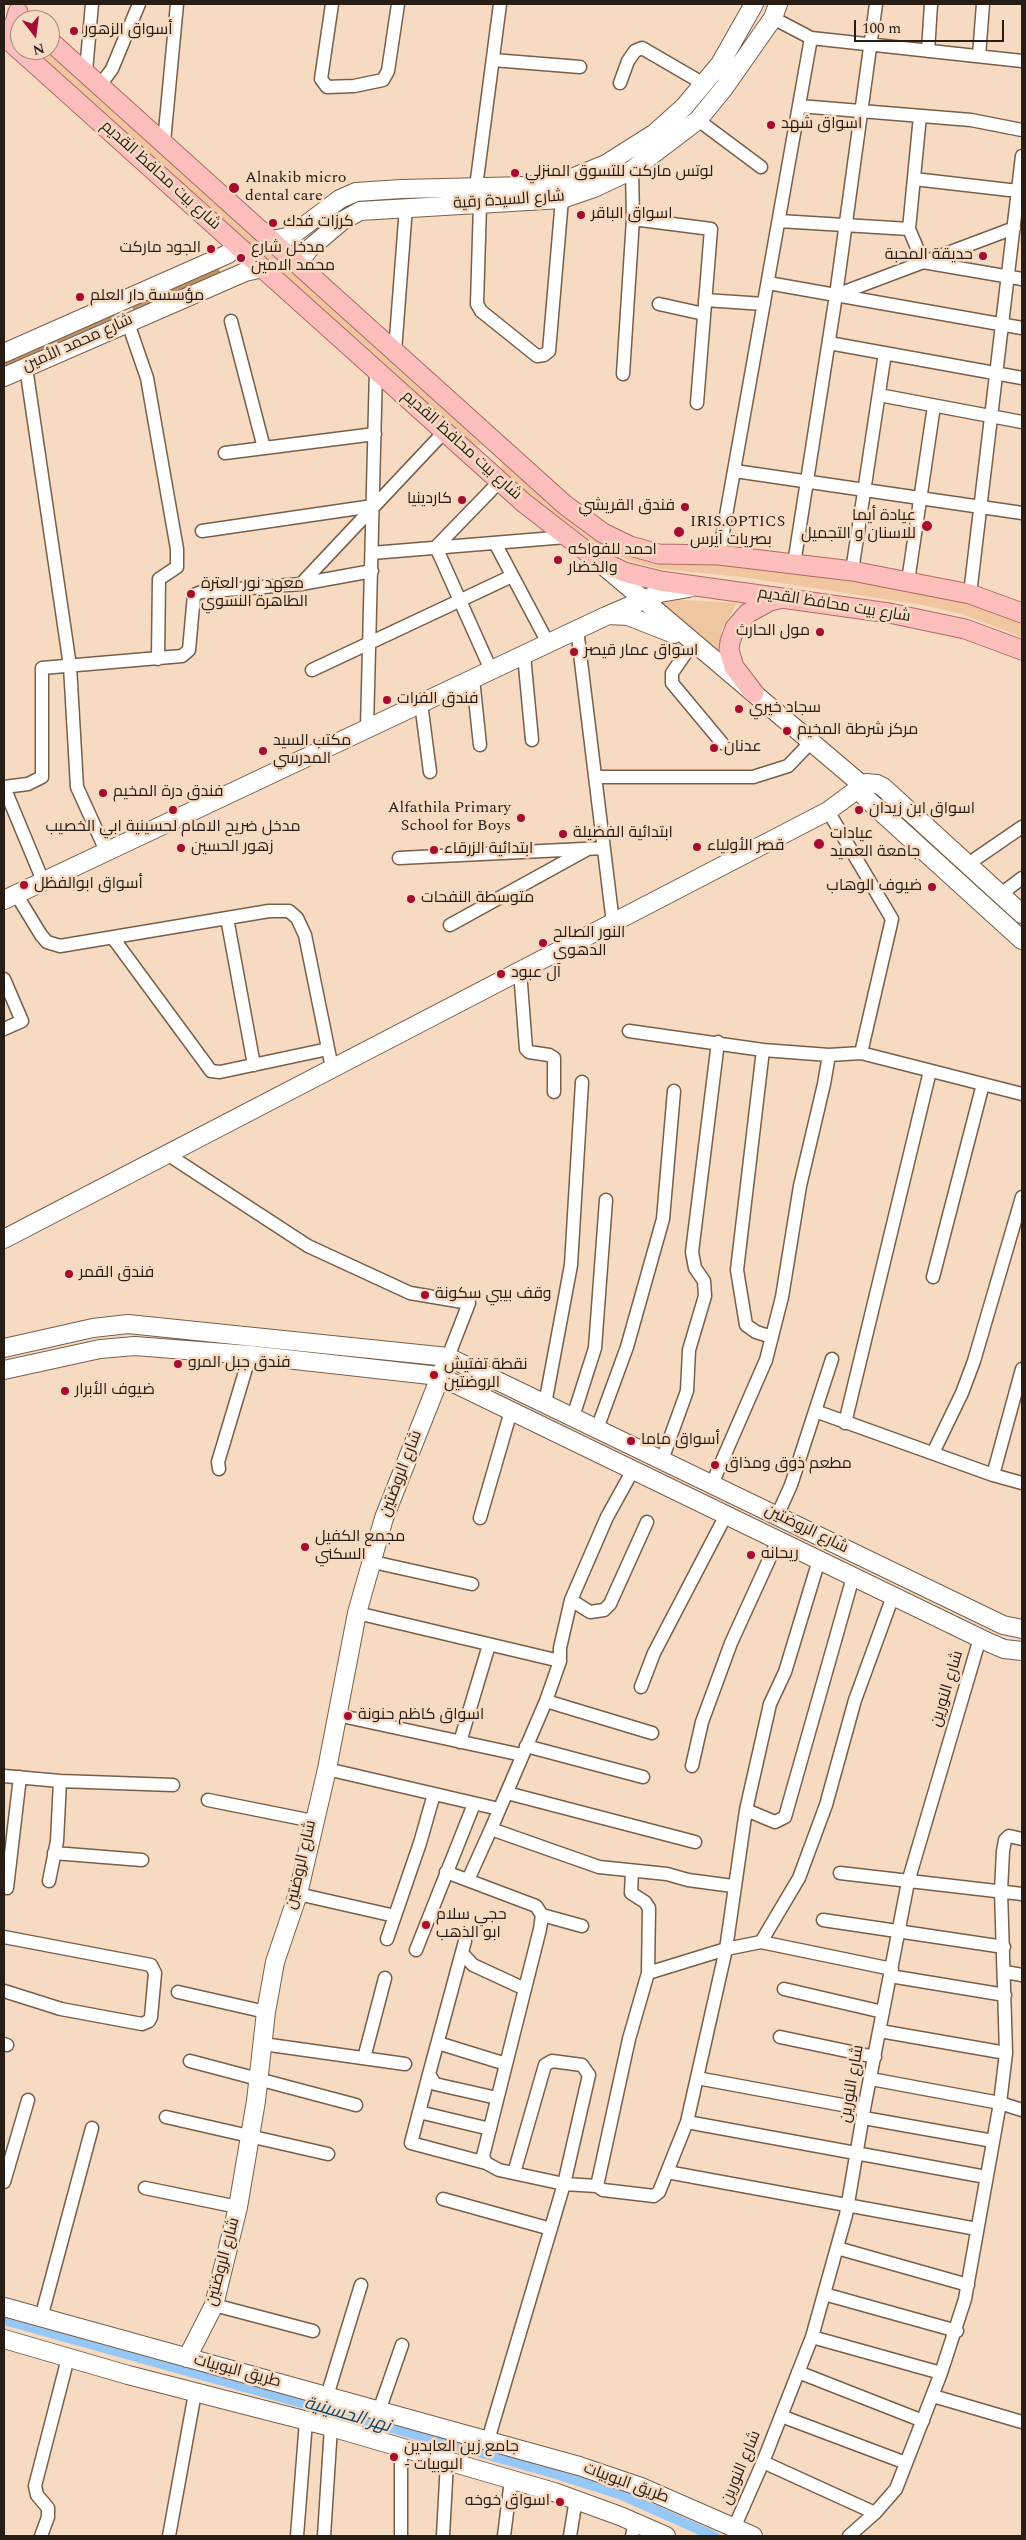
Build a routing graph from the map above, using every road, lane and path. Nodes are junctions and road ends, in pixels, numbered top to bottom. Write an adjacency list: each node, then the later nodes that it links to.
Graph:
1 (92, 4): 21 (street)
2 (139, 4): 23 (street)
3 (177, 4): 30 (street)
4 (332, 4): 5 (street)
5 (398, 4)
6 (500, 4): 18 (street)
7 (755, 4): 11 (main road); 24 (main road, شارع السيدة رقية)
8 (876, 4): 13 (street)
9 (931, 4): 15 (street)
10 (983, 4): 16 (street)
11 (775, 11): 12 (street); 28 (main road, شارع السيدة رقية)
12 (811, 38): 13 (street); 25 (street)
13 (872, 44): 15 (street); 26 (street)
14 (60, 49): 21 (main road, شارع بيت محافظ القديم)
15 (928, 51): 16 (street)
16 (979, 56): 19 (street)
17 (37, 60): 47 (main road, شارع بيت محافظ القديم)
18 (493, 60): 20 (street); 36 (street)
19 (1022, 61)
20 (580, 67)
21 (86, 71): 23 (main road, شارع بيت محافظ القديم)
22 (620, 83): 24 (street)
23 (101, 84): 30 (main road, شارع بيت محافظ القديم)
24 (704, 84): 36 (main road, شارع السيدة رقية)
25 (799, 106): 26 (street); 42 (street)
26 (862, 111): 27 (street); 43 (street)
27 (920, 116): 29 (street); 35 (street)
28 (698, 120): 32 (street); 33 (main road, شارع السيدة رقية)
29 (1022, 130)
30 (164, 142): 46 (main road, شارع بيت محافظ القديم)
31 (1022, 156): 34 (street)
32 (761, 167)
33 (632, 170): 38 (main road, شارع السيدة رقية); 41 (street)
34 (1021, 171): 37 (street)
35 (914, 179): 37 (street); 45 (street)
36 (476, 187): 46 (main road, شارع السيدة رقية)
37 (1018, 191): 44 (street)
38 (562, 199): 39 (main road, شارع السيدة رقية); 39 (street)
39 (480, 204): 40 (main road, شارع السيدة رقية)
40 (406, 207): 49 (main road, شارع السيدة رقية); 65 (street)
41 (633, 219): 55 (street); 70 (street)
42 (779, 221): 43 (street); 53 (street)
43 (846, 225): 45 (street); 54 (street)
44 (1014, 228): 48 (street); 51 (street)
45 (909, 229): 48 (street)
46 (273, 240): 49 (main road, شارع بيت محافظ القديم)
47 (234, 242): 50 (main road, شارع بيت محافظ القديم); 56 (main road, شارع محمد الأمين)
48 (924, 262): 51 (street); 54 (street)
49 (302, 267): 65 (main road, شارع بيت محافظ القديم)
50 (263, 268): 61 (main road, شارع محمد الأمين); 69 (main road, شارع بيت محافظ القديم)
51 (1008, 277): 52 (street); 62 (street)
52 (1022, 279)
53 (768, 283): 54 (street); 58 (street)
54 (836, 295): 62 (street); 64 (street)
55 (705, 300): 58 (street); 59 (street)
56 (120, 302): 61 (main road); 66 (main road, شارع محمد الأمين)
57 (659, 304): 59 (street)
58 (764, 304): 86 (street)
59 (704, 314): 75 (street)
60 (231, 321): 82 (street)
61 (128, 323): 68 (main road, شارع محمد الأمين); 121 (street)
62 (1003, 324): 63 (street); 71 (street)
63 (1022, 328)
64 (829, 343): 67 (street); 88 (street)
65 (395, 351): 80 (main road, شارع بيت محافظ القديم)
66 (4, 353)
67 (885, 353): 71 (street); 74 (street)
68 (26, 367): 72 (main road, شارع محمد الأمين); 122 (street)
69 (376, 370): 79 (main road, شارع بيت محافظ القديم); 81 (street)
70 (623, 374)
71 (997, 374): 73 (street); 77 (street)
72 (4, 377)
73 (1022, 378)
74 (879, 395): 76 (street); 89 (street)
75 (697, 403)
76 (934, 406): 77 (street); 90 (street)
77 (992, 417): 78 (street); 92 (street)
78 (1022, 422)
79 (445, 431): 84 (main road, شارع بيت محافظ القديم); 91 (street)
80 (486, 433): 84 (main road); 85 (main road, شارع بيت محافظ القديم)
81 (375, 434): 82 (street); 91 (street)
82 (264, 448): 83 (street)
83 (225, 453)
84 (470, 453): 87 (main road, شارع بيت محافظ القديم)
85 (511, 457): 87 (main road); 99 (main road, شارع بيت محافظ القديم)
86 (735, 471): 88 (street); 99 (street)
87 (497, 478): 95 (main road, شارع بيت محافظ القديم); 97 (street)
88 (808, 482): 89 (street); 101 (street)
89 (865, 490): 90 (street); 102 (street)
90 (921, 498): 92 (street); 106 (street)
91 (373, 506): 94 (street); 98 (street); 107 (street)
92 (982, 507): 93 (street); 109 (street)
93 (1022, 513)
94 (202, 531)
95 (566, 537): 96 (street); 100 (main road, شارع بيت محافظ القديم)
96 (495, 543): 97 (street); 105 (street)
97 (436, 548): 98 (street); 112 (street)
98 (372, 553): 103 (street)
99 (719, 555): 101 (main road, شارع بيت محافظ القديم)
100 (595, 558): 104 (main road); 108 (main road, شارع بيت محافظ القديم)
101 (794, 564): 102 (main road, شارع بيت محافظ القديم)
102 (852, 571): 106 (main road, شارع بيت محافظ القديم)
103 (372, 572): 107 (street); 116 (street)
104 (613, 573): 111 (main road); 114 (main road)
105 (512, 576): 112 (street); 117 (street)
106 (908, 581): 109 (main road, شارع بيت محافظ القديم)
107 (301, 584): 121 (street)
108 (704, 588): 110 (main road, شارع بيت محافظ القديم); 111 (main road)
109 (970, 594): 113 (main road, شارع بيت محافظ القديم)
110 (786, 598): 119 (main road, شارع بيت محافظ القديم); 126 (main road)
111 (643, 599): 114 (main road); 118 (main road)
112 (460, 600): 116 (street); 124 (street)
113 (1022, 613)
114 (606, 616): 115 (main road); 118 (main road)
115 (578, 629): 117 (main road); 134 (street)
116 (370, 643): 123 (street); 128 (street)
117 (548, 643): 120 (main road)
118 (698, 647): 126 (main road); 131 (street)
119 (1022, 650)
120 (524, 655): 124 (main road); 129 (street)
121 (158, 659): 122 (street)
122 (70, 666): 140 (street); 144 (street)
123 (312, 670)
124 (491, 670): 125 (main road)
125 (473, 679): 127 (main road); 132 (street)
126 (754, 693): 130 (main road)
127 (421, 703): 128 (main road); 133 (street)
128 (367, 728): 140 (main road)
129 (532, 740)
130 (811, 742): 134 (street); 135 (main road)
131 (722, 743)
132 (480, 745)
133 (430, 772)
134 (595, 777): 138 (street)
135 (862, 785): 136 (main road); 142 (main road); 152 (main road)
136 (828, 811): 149 (main road); 160 (street)
137 (1022, 827): 142 (street)
138 (604, 848): 139 (street); 149 (street)
139 (588, 849): 141 (street); 150 (street)
140 (106, 852): 144 (main road)
141 (399, 858)
142 (968, 864): 145 (main road)
143 (1022, 878): 145 (street)
144 (43, 881): 146 (main road)
145 (1001, 894): 147 (main road)
146 (10, 897): 151 (street)
147 (1022, 914)
148 (227, 918): 151 (street); 158 (street); 162 (street)
149 (613, 923): 153 (main road)
150 (450, 925)
151 (113, 938): 162 (street)
152 (1022, 940)
153 (520, 971): 163 (main road); 168 (street)
154 (4, 979): 155 (street)
155 (4, 1029)
156 (628, 1031): 157 (street)
157 (718, 1042): 159 (street); 190 (street)
158 (328, 1050): 162 (street); 163 (street)
159 (763, 1050): 161 (street); 175 (street)
160 (861, 1053): 161 (street); 164 (street)
161 (828, 1056): 175 (street)
162 (254, 1065)
163 (332, 1068): 170 (main road)
164 (930, 1071): 166 (street); 187 (street)
165 (582, 1082): 183 (street)
166 (983, 1084): 169 (street); 174 (street)
167 (674, 1091): 188 (street)
168 (554, 1092)
169 (1022, 1094)
170 (167, 1154): 173 (main road); 178 (street)
171 (1022, 1197): 189 (street)
172 (606, 1200): 186 (street)
173 (4, 1239)
174 (933, 1276)
175 (772, 1337): 195 (street)
176 (4, 1348): 178 (main road)
177 (250, 1355): 181 (main road); 182 (main road); 191 (street)
178 (448, 1357): 182 (main road, شارع الروضتين); 183 (main road, شارع الروضتين)
179 (832, 1359): 185 (street)
180 (1022, 1369): 193 (street)
181 (4, 1370)
182 (439, 1376): 184 (main road, شارع الروضتين); 202 (main road, شارع الروضتين)
183 (545, 1404): 186 (main road, شارع الروضتين)
184 (511, 1411): 192 (main road, شارع الروضتين); 198 (street)
185 (815, 1411): 187 (street); 197 (street)
186 (573, 1417): 188 (main road, شارع الروضتين)
187 (845, 1423): 189 (street)
188 (597, 1429): 190 (main road, شارع الروضتين)
189 (933, 1453): 193 (street)
190 (662, 1460): 195 (main road, شارع الروضتين)
191 (219, 1469)
192 (633, 1470): 196 (main road, شارع الروضتين); 206 (street)
193 (993, 1475): 194 (street)
194 (1022, 1483)
195 (712, 1484): 197 (main road, شارع الروضتين)
196 (726, 1515): 200 (main road, شارع الروضتين); 213 (street)
197 (778, 1516): 208 (main road, شارع الروضتين)
198 (480, 1518)
199 (647, 1522): 206 (street)
200 (778, 1540): 201 (main road, شارع الروضتين); 219 (street)
201 (819, 1560): 203 (main road, شارع الروضتين); 231 (street)
202 (373, 1562): 204 (street); 207 (main road, شارع الروضتين)
203 (853, 1577): 205 (main road, شارع الروضتين); 231 (street)
204 (472, 1584)
205 (893, 1596): 209 (main road, شارع الروضتين); 257 (street)
206 (571, 1600): 212 (street)
207 (357, 1613): 210 (street); 215 (main road, شارع الروضتين)
208 (1022, 1629)
209 (980, 1638): 211 (main road, شارع الروضتين); 243 (street, شارع النورين)
210 (489, 1645): 212 (street); 217 (street)
211 (1022, 1651)
212 (560, 1661): 214 (street)
213 (641, 1687)
214 (546, 1701): 216 (street); 218 (street)
215 (337, 1715): 217 (street); 220 (main road, شارع الروضتين)
216 (652, 1733)
217 (460, 1742): 218 (street)
218 (524, 1750): 223 (street); 226 (street)
219 (692, 1766)
220 (327, 1769): 227 (street); 232 (main road, شارع الروضتين)
221 (4, 1776): 222 (street)
222 (20, 1777): 224 (street); 245 (street)
223 (643, 1778)
224 (60, 1781): 225 (street); 236 (street)
225 (173, 1785)
226 (506, 1793): 230 (street); 235 (street)
227 (434, 1794): 229 (street); 250 (street)
228 (208, 1800): 232 (street)
229 (474, 1804): 230 (street); 239 (street)
230 (499, 1810): 233 (street)
231 (746, 1810): 244 (street)
232 (313, 1822): 247 (main road, شارع الروضتين)
233 (491, 1830): 238 (street); 241 (street)
234 (1022, 1839): 246 (street)
235 (695, 1842)
236 (54, 1853): 237 (street); 242 (street)
237 (142, 1860)
238 (632, 1871): 244 (street); 262 (street)
239 (446, 1872): 241 (street); 260 (street)
240 (840, 1873): 243 (street)
241 (468, 1880): 249 (street)
242 (49, 1881)
243 (908, 1882): 246 (street); 253 (street, شارع النورين)
244 (733, 1886): 259 (street)
245 (7, 1888)
246 (1002, 1891): 248 (street); 258 (street)
247 (298, 1894): 250 (street); 272 (main road, شارع الروضتين)
248 (1022, 1894)
249 (542, 1915): 252 (street); 267 (street)
250 (395, 1916): 255 (street)
251 (823, 1920): 253 (street)
252 (582, 1926)
253 (899, 1930): 258 (street); 264 (street, شارع النورين)
254 (4, 1937): 269 (street)
255 (387, 1939)
256 (465, 1941): 261 (street)
257 (761, 1942): 259 (street); 264 (street)
258 (1004, 1947): 263 (street)
259 (726, 1949): 262 (street); 285 (street)
260 (416, 1950)
261 (462, 1953): 267 (street); 276 (street)
262 (648, 1972): 309 (street)
263 (1005, 1972): 265 (street); 271 (street)
264 (891, 1973): 271 (street); 273 (street, شارع النورين)
265 (1022, 1975)
266 (385, 1978): 280 (street)
267 (525, 1989): 283 (street)
268 (784, 1989): 273 (street)
269 (4, 1991)
270 (178, 1992): 272 (street)
271 (1005, 1996): 278 (street)
272 (266, 2012): 277 (main road, شارع الروضتين)
273 (883, 2012): 274 (street, شارع النورين)
274 (880, 2031): 278 (street); 279 (street, شارع النورين)
275 (780, 2037): 279 (street)
276 (438, 2043): 283 (street); 284 (street)
277 (263, 2044): 280 (street); 287 (main road, شارع الروضتين)
278 (1006, 2053): 290 (street)
279 (875, 2057): 286 (street, شارع النورين)
280 (364, 2058): 282 (street)
281 (190, 2060): 287 (street)
282 (405, 2064)
283 (506, 2064): 288 (street)
284 (430, 2074): 288 (street); 293 (street)
285 (697, 2078): 294 (street); 296 (street)
286 (871, 2079): 290 (street); 294 (street, شارع النورين)
287 (259, 2080): 291 (street); 299 (main road, شارع الروضتين)
288 (498, 2098): 298 (street)
289 (28, 2100): 307 (street)
290 (1000, 2103): 292 (street); 300 (street)
291 (356, 2105)
292 (1022, 2110)
293 (419, 2112): 298 (street); 303 (street)
294 (864, 2114): 300 (street); 302 (street, شارع النورين)
295 (166, 2117): 299 (street)
296 (687, 2122): 302 (street); 304 (street)
297 (92, 2128): 322 (street)
298 (490, 2129): 303 (street)
299 (251, 2136): 301 (street); 313 (main road, شارع الروضتين)
300 (993, 2141): 306 (street)
301 (328, 2154)
302 (857, 2155): 306 (street); 312 (street, شارع النورين)
303 (486, 2163): 305 (street)
304 (666, 2172): 309 (street); 312 (street)
305 (514, 2173): 308 (street); 308 (street)
306 (986, 2177): 314 (street)
307 (4, 2182)
308 (564, 2184): 309 (street); 315 (street)
309 (597, 2186)
310 (144, 2188): 313 (street)
311 (443, 2199): 315 (street)
312 (848, 2205): 314 (street); 316 (street, شارع النورين)
313 (238, 2207): 320 (main road, شارع الروضتين)
314 (977, 2228): 318 (street)
315 (551, 2229): 341 (street)
316 (837, 2248): 318 (street); 319 (street, شارع النورين)
317 (361, 2285): 333 (street)
318 (968, 2285): 324 (street)
319 (824, 2294): 324 (street); 325 (street, شارع النورين)
320 (214, 2305): 323 (street); 329 (main road, شارع الروضتين)
321 (4, 2307): 322 (main road, طريق البوبيات)
322 (41, 2318): 329 (main road, طريق البوبيات)
323 (313, 2331)
324 (957, 2331): 331 (street)
325 (812, 2336): 330 (street, شارع النورين); 331 (street)
326 (4, 2339): 328 (main road, طريق البوبيات)
327 (402, 2346): 335 (street)
328 (68, 2358): 332 (main road, طريق البوبيات); 351 (street)
329 (187, 2358): 333 (main road, طريق البوبيات)
330 (798, 2372): 336 (street, شارع النورين); 338 (street)
331 (941, 2374): 334 (street)
332 (195, 2393): 337 (main road, طريق البوبيات); 352 (street)
333 (326, 2396): 335 (main road, طريق البوبيات)
334 (933, 2396): 338 (street); 339 (street)
335 (379, 2411): 341 (main road, طريق البوبيات)
336 (781, 2416): 344 (street, شارع النورين); 345 (street)
337 (306, 2421): 340 (main road, طريق البوبيات); 353 (street)
338 (923, 2421): 345 (street)
339 (1022, 2422)
340 (332, 2428): 342 (main road, طريق البوبيات); 354 (street)
341 (488, 2440): 349 (main road, طريق البوبيات)
342 (401, 2450): 343 (main road, طريق البوبيات); 355 (street)
343 (447, 2462): 346 (main road, طريق البوبيات); 356 (street)
344 (763, 2462): 348 (street); 349 (street, شارع النورين)
345 (906, 2463): 348 (street)
346 (511, 2480): 347 (main road, طريق البوبيات); 357 (street)
347 (576, 2499): 350 (main road, طريق البوبيات); 358 (street)
348 (875, 2513): 361 (street)
349 (734, 2528): 360 (main road, طريق البوبيات)
350 (634, 2529): 359 (main road, طريق البوبيات)
351 (41, 2536)
352 (169, 2536)
353 (297, 2536)
354 (324, 2536)
355 (401, 2536)
356 (443, 2536)
357 (504, 2536)
358 (570, 2536)
359 (666, 2536)
360 (753, 2536)
361 (849, 2536)

